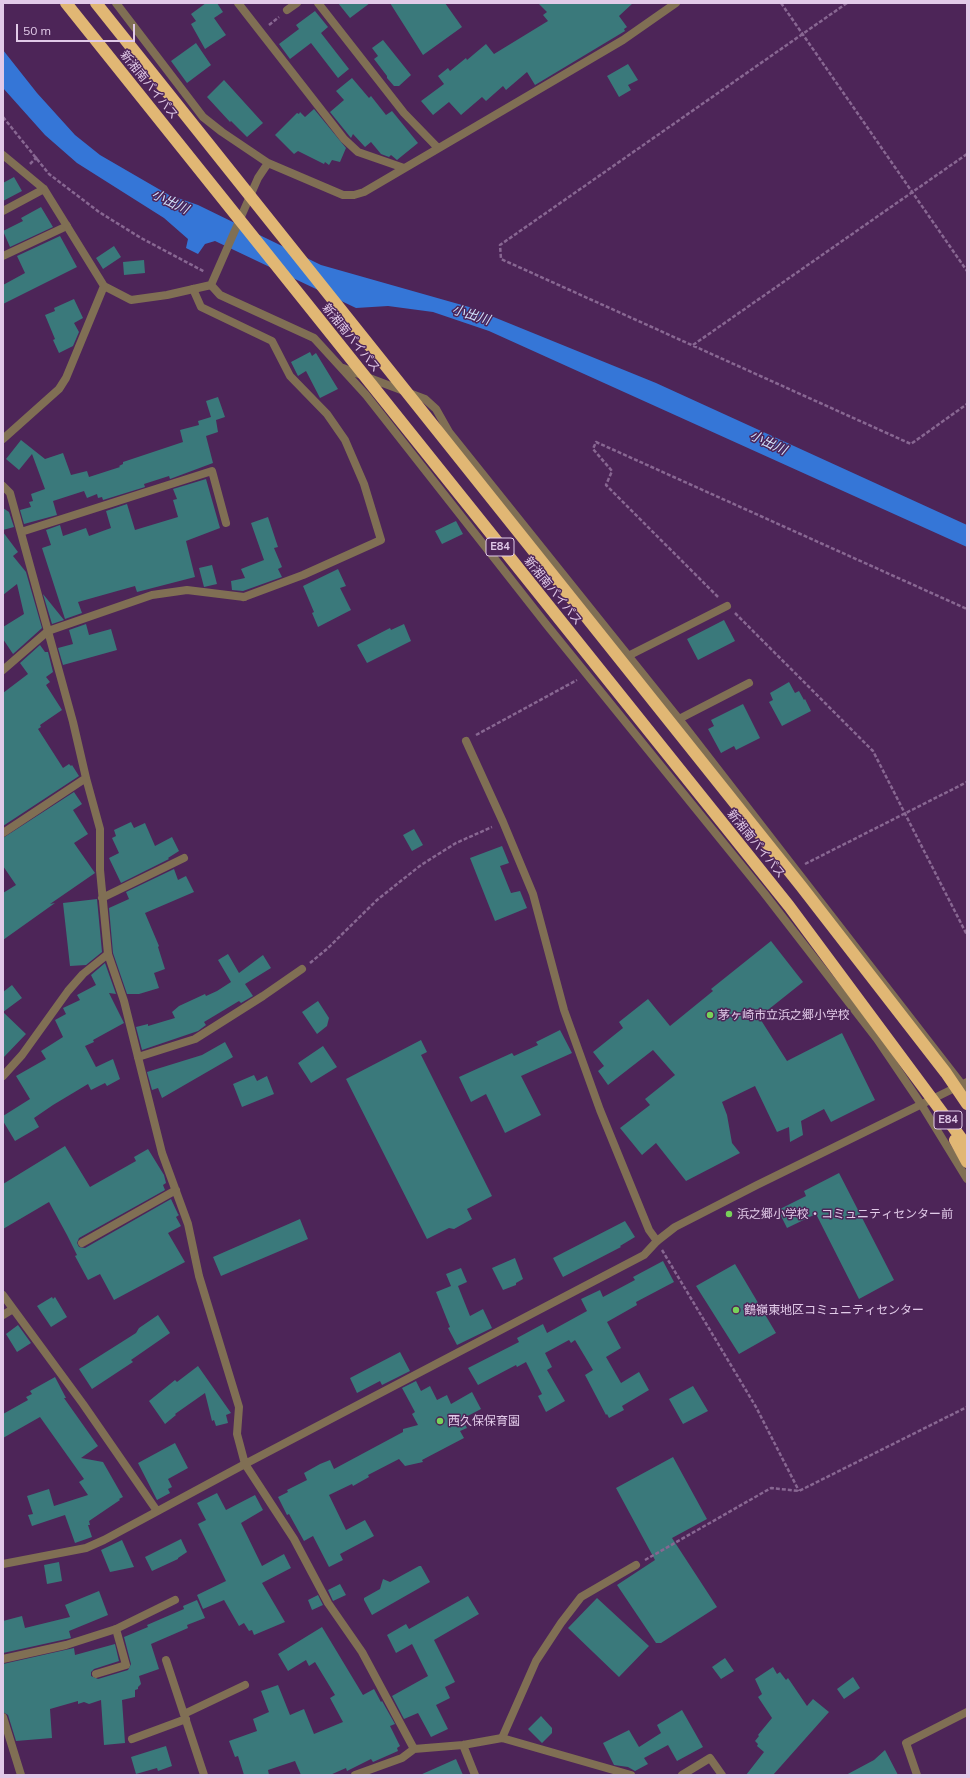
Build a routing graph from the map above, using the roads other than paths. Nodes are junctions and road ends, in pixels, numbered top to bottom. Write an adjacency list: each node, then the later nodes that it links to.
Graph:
1 (66, 3): 40 (highway, 新湘南バイパス / E84, bridge)
2 (96, 3): 37 (highway, 新湘南バイパス / E84, bridge)
3 (116, 3): 9 (street)
4 (238, 3): 10 (street)
5 (318, 3): 7 (street)
6 (676, 3): 7 (street)
7 (438, 148): 10 (street)
8 (3, 155): 11 (street)
9 (268, 163): 10 (street); 15 (street, bridge)
10 (404, 168)
11 (44, 189): 12 (street); 13 (street)
12 (3, 210)
13 (67, 226): 14 (street); 16 (street)
14 (3, 256)
15 (211, 285): 17 (street); 18 (street)
16 (104, 286): 17 (street); 19 (street)
17 (193, 289): 24 (street)
18 (342, 368): 25 (street); 42 (street)
19 (3, 439)
20 (3, 486): 22 (street)
21 (226, 523): 22 (street)
22 (21, 532): 24 (street)
23 (728, 606): 25 (street)
24 (48, 631): 26 (street); 30 (street)
25 (628, 656): 28 (street)
26 (3, 670)
27 (749, 683): 28 (street)
28 (679, 720): 39 (street)
29 (466, 741): 48 (street)
30 (86, 778): 31 (street); 33 (street)
31 (3, 833)
32 (184, 858): 33 (street)
33 (102, 898): 34 (street)
34 (108, 954): 36 (street); 38 (street)
35 (302, 969): 36 (street)
36 (138, 1057): 47 (street)
37 (946, 1073): 41 (highway, E84, bridge); 43 (highway, 新湘南バイパス / E84, bridge)
38 (3, 1076)
39 (965, 1086): 42 (street)
40 (929, 1093): 44 (highway, 新湘南バイパス / E84, bridge); 45 (highway, bridge)
41 (967, 1101)
42 (922, 1104): 46 (street); 48 (street)
43 (967, 1104)
44 (967, 1146)
45 (967, 1162)
46 (967, 1179)
47 (176, 1190): 49 (street); 53 (street)
48 (657, 1241): 53 (street)
49 (82, 1243)
50 (3, 1295): 51 (street)
51 (13, 1309): 52 (street); 54 (street)
52 (3, 1315)
53 (244, 1464): 54 (street); 69 (street)
54 (157, 1512): 55 (street)
55 (3, 1564)
56 (636, 1565): 66 (street)
57 (174, 1600): 58 (street)
58 (116, 1629): 59 (street); 61 (street)
59 (3, 1659)
60 (166, 1660): 64 (street)
61 (96, 1674)
62 (245, 1685): 64 (street)
63 (967, 1712): 77 (street)
64 (185, 1717): 67 (street); 71 (street)
65 (3, 1718): 70 (street)
66 (502, 1738): 68 (street); 74 (street)
67 (132, 1739)
68 (463, 1745): 69 (street); 73 (street)
69 (414, 1749): 72 (street)
70 (20, 1775)
71 (204, 1775)
72 (355, 1775)
73 (475, 1775)
74 (631, 1775)
75 (682, 1775): 76 (street)
76 (722, 1775)
77 (917, 1775)

